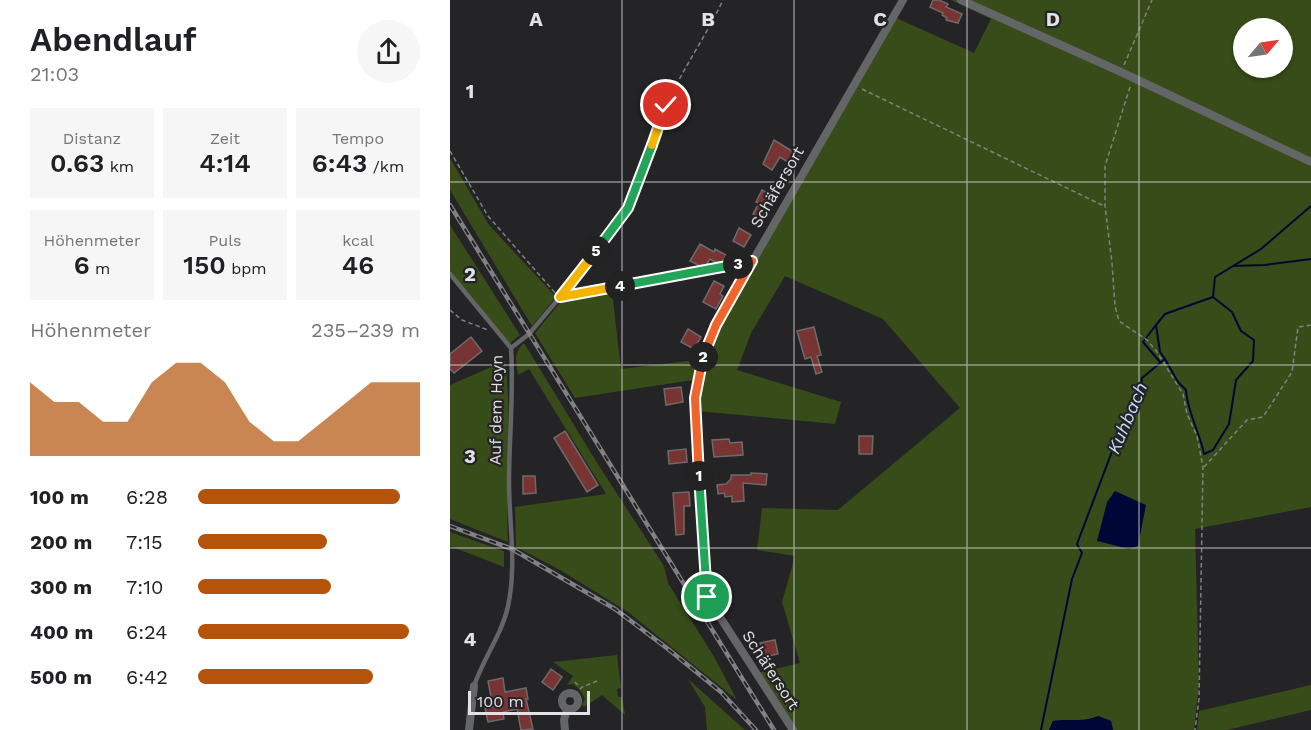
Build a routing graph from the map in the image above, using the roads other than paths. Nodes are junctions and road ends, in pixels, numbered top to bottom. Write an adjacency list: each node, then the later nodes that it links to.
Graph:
1 (903, 0): 4 (street, Schäfersort)
2 (961, 0): 3 (street)
3 (1311, 162)
4 (752, 261): 6 (lane, Auf dem Hoyn); 11 (street, Schäfersort)
5 (450, 274): 6 (lane)
6 (511, 348): 7 (lane, Auf dem Hoyn)
7 (474, 686): 9 (street, Auf dem Hoyn)
8 (578, 691): 10 (street)
9 (469, 730)
10 (566, 730)
11 (793, 730)

